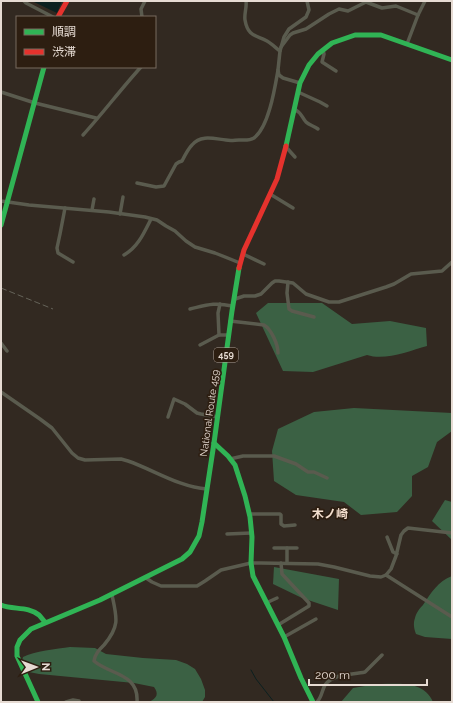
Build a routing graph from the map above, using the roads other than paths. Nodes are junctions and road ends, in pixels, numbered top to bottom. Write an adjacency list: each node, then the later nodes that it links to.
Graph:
1 (24, 1): 8 (street)
2 (67, 1): 9 (main road)
3 (145, 1): 10 (street)
4 (246, 1): 12 (street)
5 (307, 1): 12 (street)
6 (425, 1): 7 (street)
7 (418, 15): 11 (street); 12 (street)
8 (51, 16)
9 (59, 16)
10 (142, 16)
11 (407, 44): 13 (main road, National Route 459 / 459); 14 (main road, National Route 459 / 459)
12 (281, 49): 17 (street)
13 (323, 50): 18 (street); 19 (main road, National Route 459 / 459)
14 (452, 60)
15 (44, 68): 22 (main road)
16 (141, 68): 25 (street)
17 (278, 70): 19 (street); 30 (street)
18 (336, 71)
19 (300, 83): 21 (main road, National Route 459 / 459)
20 (1, 92): 22 (street)
21 (297, 92): 23 (street); 24 (main road, National Route 459 / 459)
22 (35, 103): 25 (street); 35 (main road)
23 (327, 106)
24 (294, 109): 26 (street); 28 (main road, National Route 459 / 459)
25 (96, 118): 27 (street)
26 (318, 129)
27 (83, 135)
28 (285, 146): 29 (street); 31 (main road, National Route 459 / 459)
29 (295, 157)
30 (137, 183)
31 (270, 194): 37 (street); 42 (main road, National Route 459 / 459)
32 (123, 197): 39 (street)
33 (94, 199): 38 (street)
34 (1, 201): 35 (street)
35 (7, 202): 36 (street); 41 (main road)
36 (65, 208): 38 (street); 44 (street)
37 (293, 208)
38 (92, 210): 39 (street)
39 (120, 214): 40 (street)
40 (151, 219): 43 (street); 46 (street)
41 (1, 225)
42 (243, 254): 46 (main road, National Route 459 / 459); 47 (street)
43 (124, 255)
44 (73, 262)
45 (452, 262): 48 (street)
46 (240, 263): 49 (main road, National Route 459 / 459)
47 (264, 264)
48 (288, 282): 49 (street); 53 (street)
49 (234, 299): 51 (main road, National Route 459 / 459)
50 (220, 304): 51 (street); 52 (street); 55 (street)
51 (232, 306): 54 (main road, National Route 459 / 459)
52 (190, 309)
53 (314, 317)
54 (230, 321): 56 (main road, National Route 459 / 459); 60 (street)
55 (219, 335): 56 (street); 58 (street)
56 (228, 335): 63 (main road, National Route 459 / 459)
57 (1, 343): 59 (street)
58 (200, 345)
59 (7, 351)
60 (278, 353)
61 (1, 392): 67 (street)
62 (168, 417): 63 (street)
63 (218, 417): 64 (main road, National Route 459 / 459)
64 (214, 443): 65 (main road); 67 (main road, National Route 459 / 459)
65 (230, 459): 66 (street); 68 (main road)
66 (327, 478)
67 (207, 488): 82 (main road, National Route 459 / 459)
68 (249, 514): 69 (street); 70 (main road)
69 (295, 525)
70 (251, 533): 72 (street); 78 (main road)
71 (452, 533): 77 (street)
72 (227, 534)
73 (387, 537): 77 (street)
74 (274, 548): 75 (street)
75 (287, 548): 76 (street); 80 (street)
76 (297, 548)
77 (397, 554): 81 (street)
78 (251, 563): 79 (street); 82 (street); 85 (main road)
79 (281, 563): 80 (street); 90 (street)
80 (288, 563): 81 (street)
81 (386, 575): 87 (street)
82 (146, 578): 83 (main road, National Route 459 / 459)
83 (112, 595): 89 (main road, National Route 459 / 459); 96 (street)
84 (277, 598): 85 (street)
85 (266, 603): 90 (main road)
86 (1, 605): 89 (main road)
87 (452, 617)
88 (316, 619): 91 (street)
89 (45, 622): 94 (main road, National Route 459 / 459)
90 (278, 625): 91 (main road)
91 (284, 637): 97 (main road)
92 (382, 655): 98 (street)
93 (79, 701): 95 (street)
94 (38, 702)
95 (66, 702)
96 (137, 702)
97 (313, 702)
98 (317, 702)

